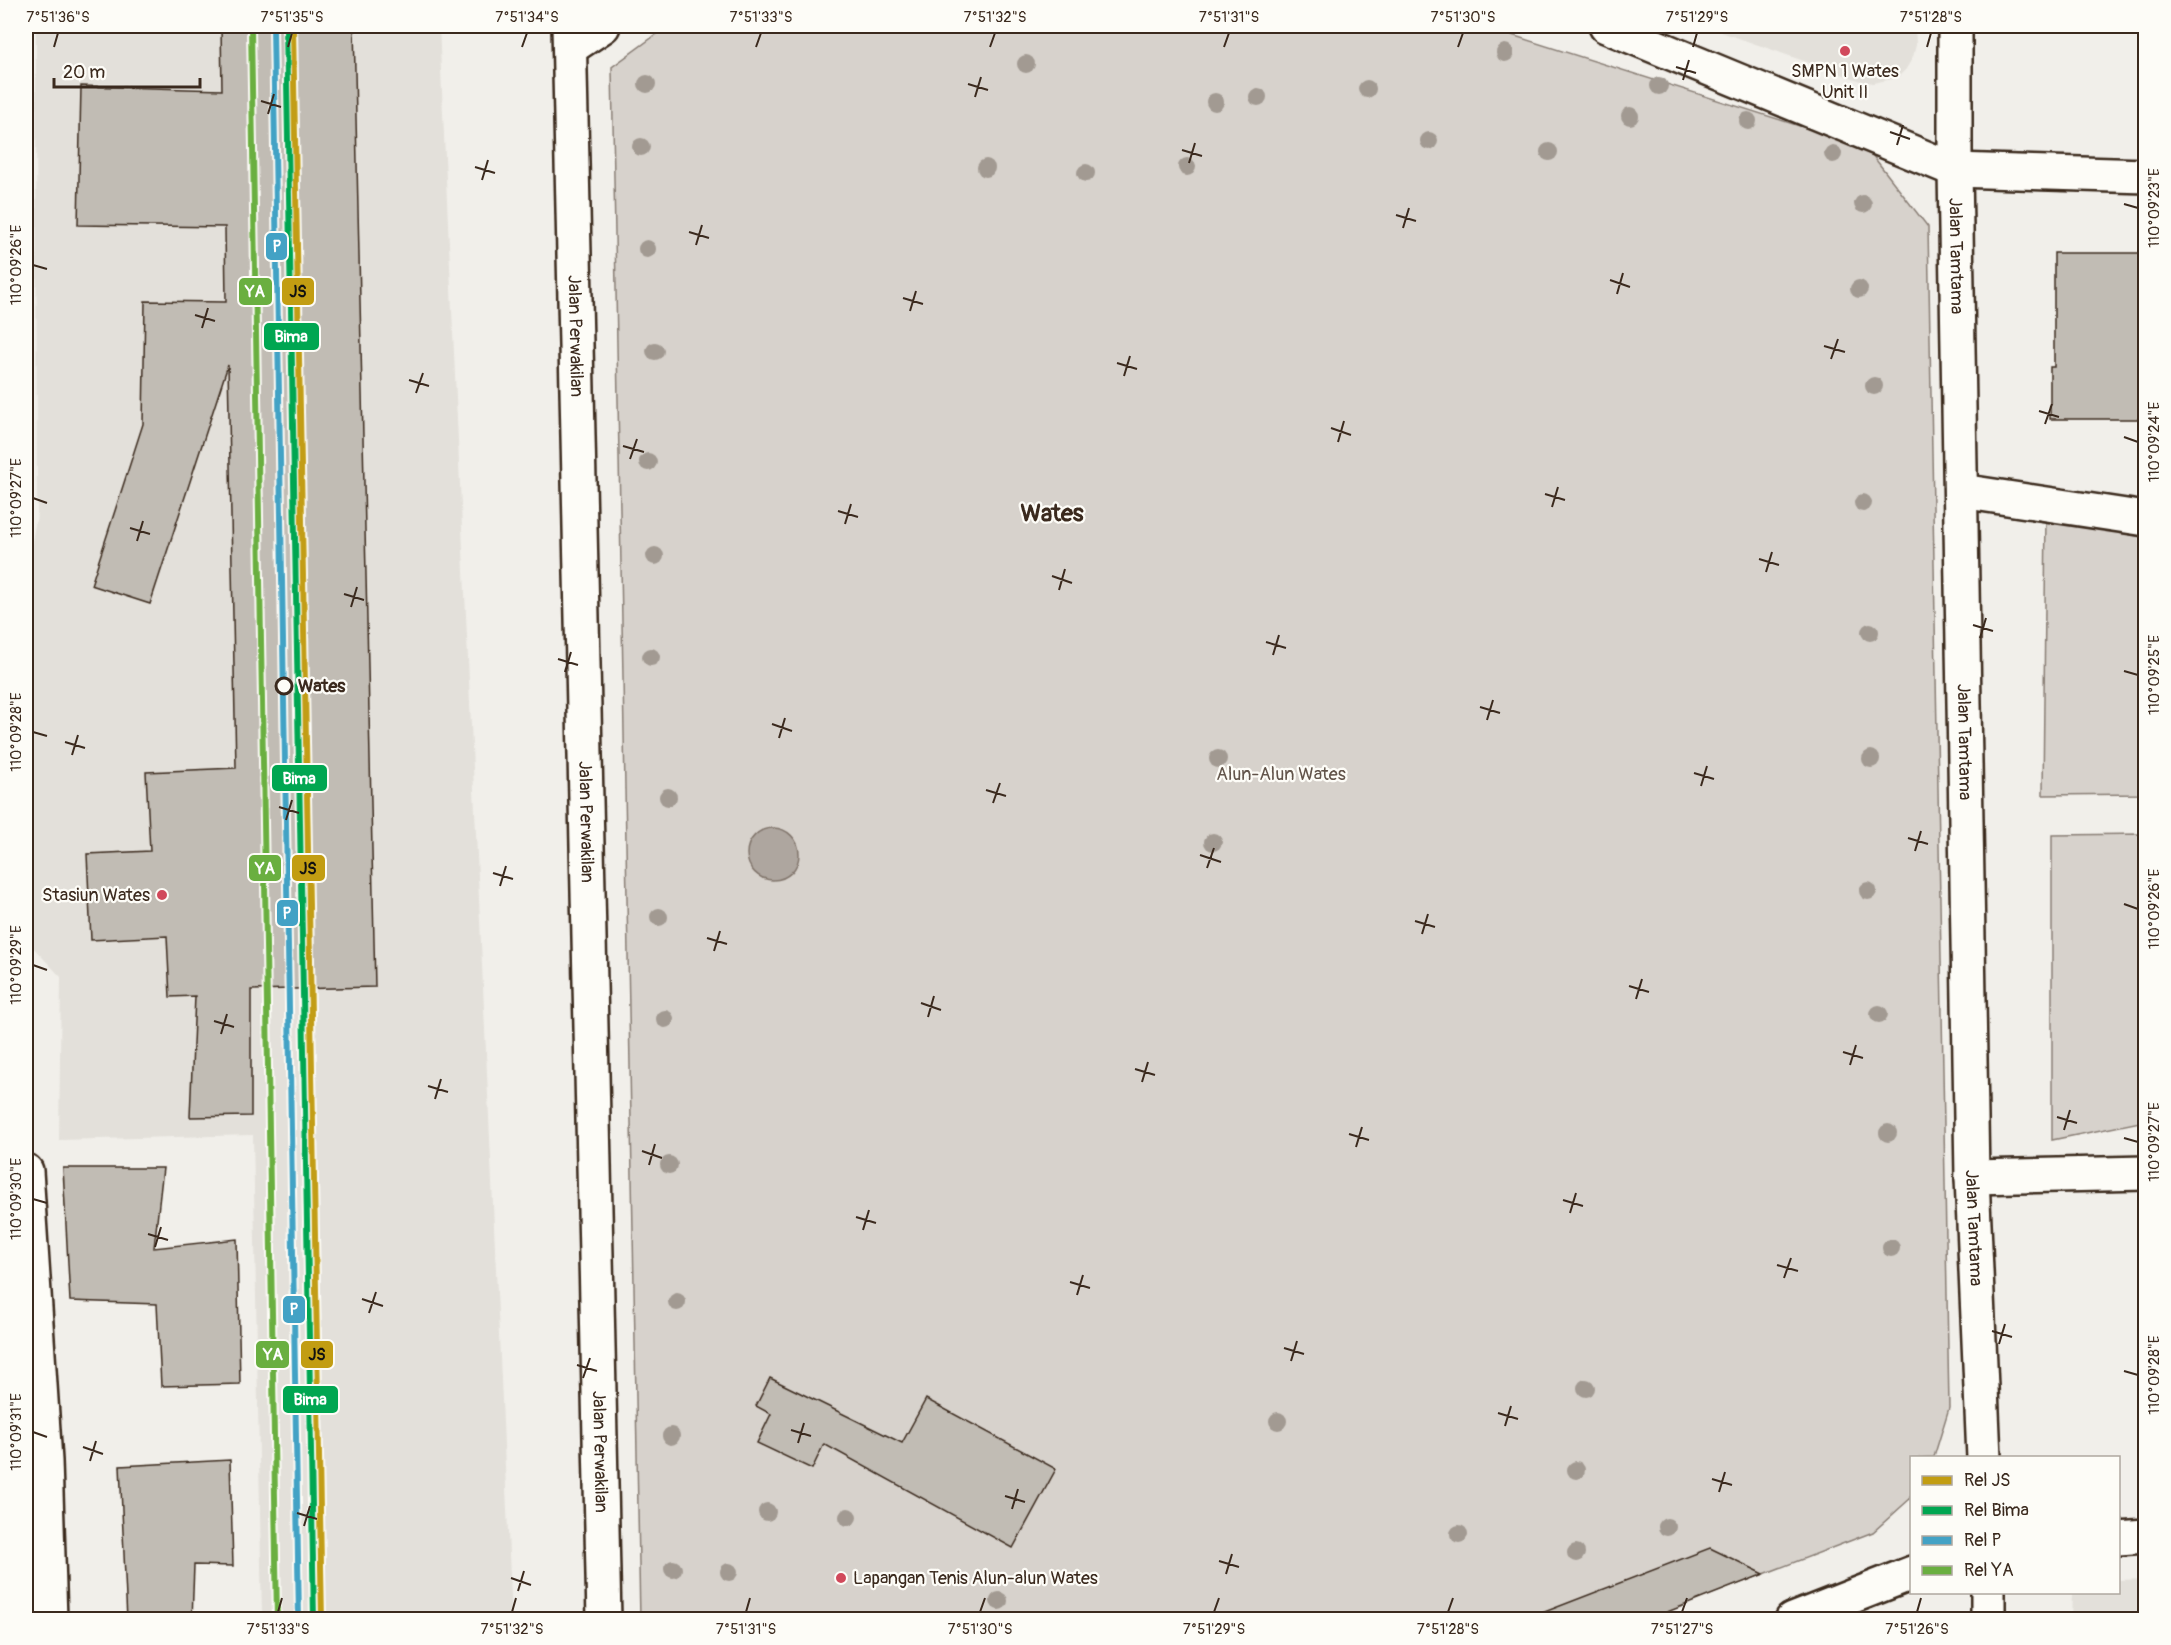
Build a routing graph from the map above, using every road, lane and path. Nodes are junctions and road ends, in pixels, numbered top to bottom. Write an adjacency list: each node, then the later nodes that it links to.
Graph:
1 (603, 26): 4 (street)
2 (1606, 26): 5 (street)
3 (1955, 26): 5 (street, Jalan Tamtama)
4 (570, 37): 18 (street, Jalan Perwakilan)
5 (1955, 170): 6 (street); 7 (street, Jalan Tamtama)
6 (2145, 176)
7 (1961, 491): 8 (street); 11 (street, Jalan Tamtama)
8 (2145, 519)
9 (26, 1171): 17 (street)
10 (2145, 1173): 11 (street)
11 (1972, 1177): 12 (street, Jalan Tamtama)
12 (1984, 1456)
13 (2145, 1536): 14 (street)
14 (2120, 1538)
15 (1910, 1573): 19 (street)
16 (1988, 1594): 20 (street)
17 (50, 1620)
18 (604, 1620)
19 (1792, 1620)
20 (1988, 1620)

